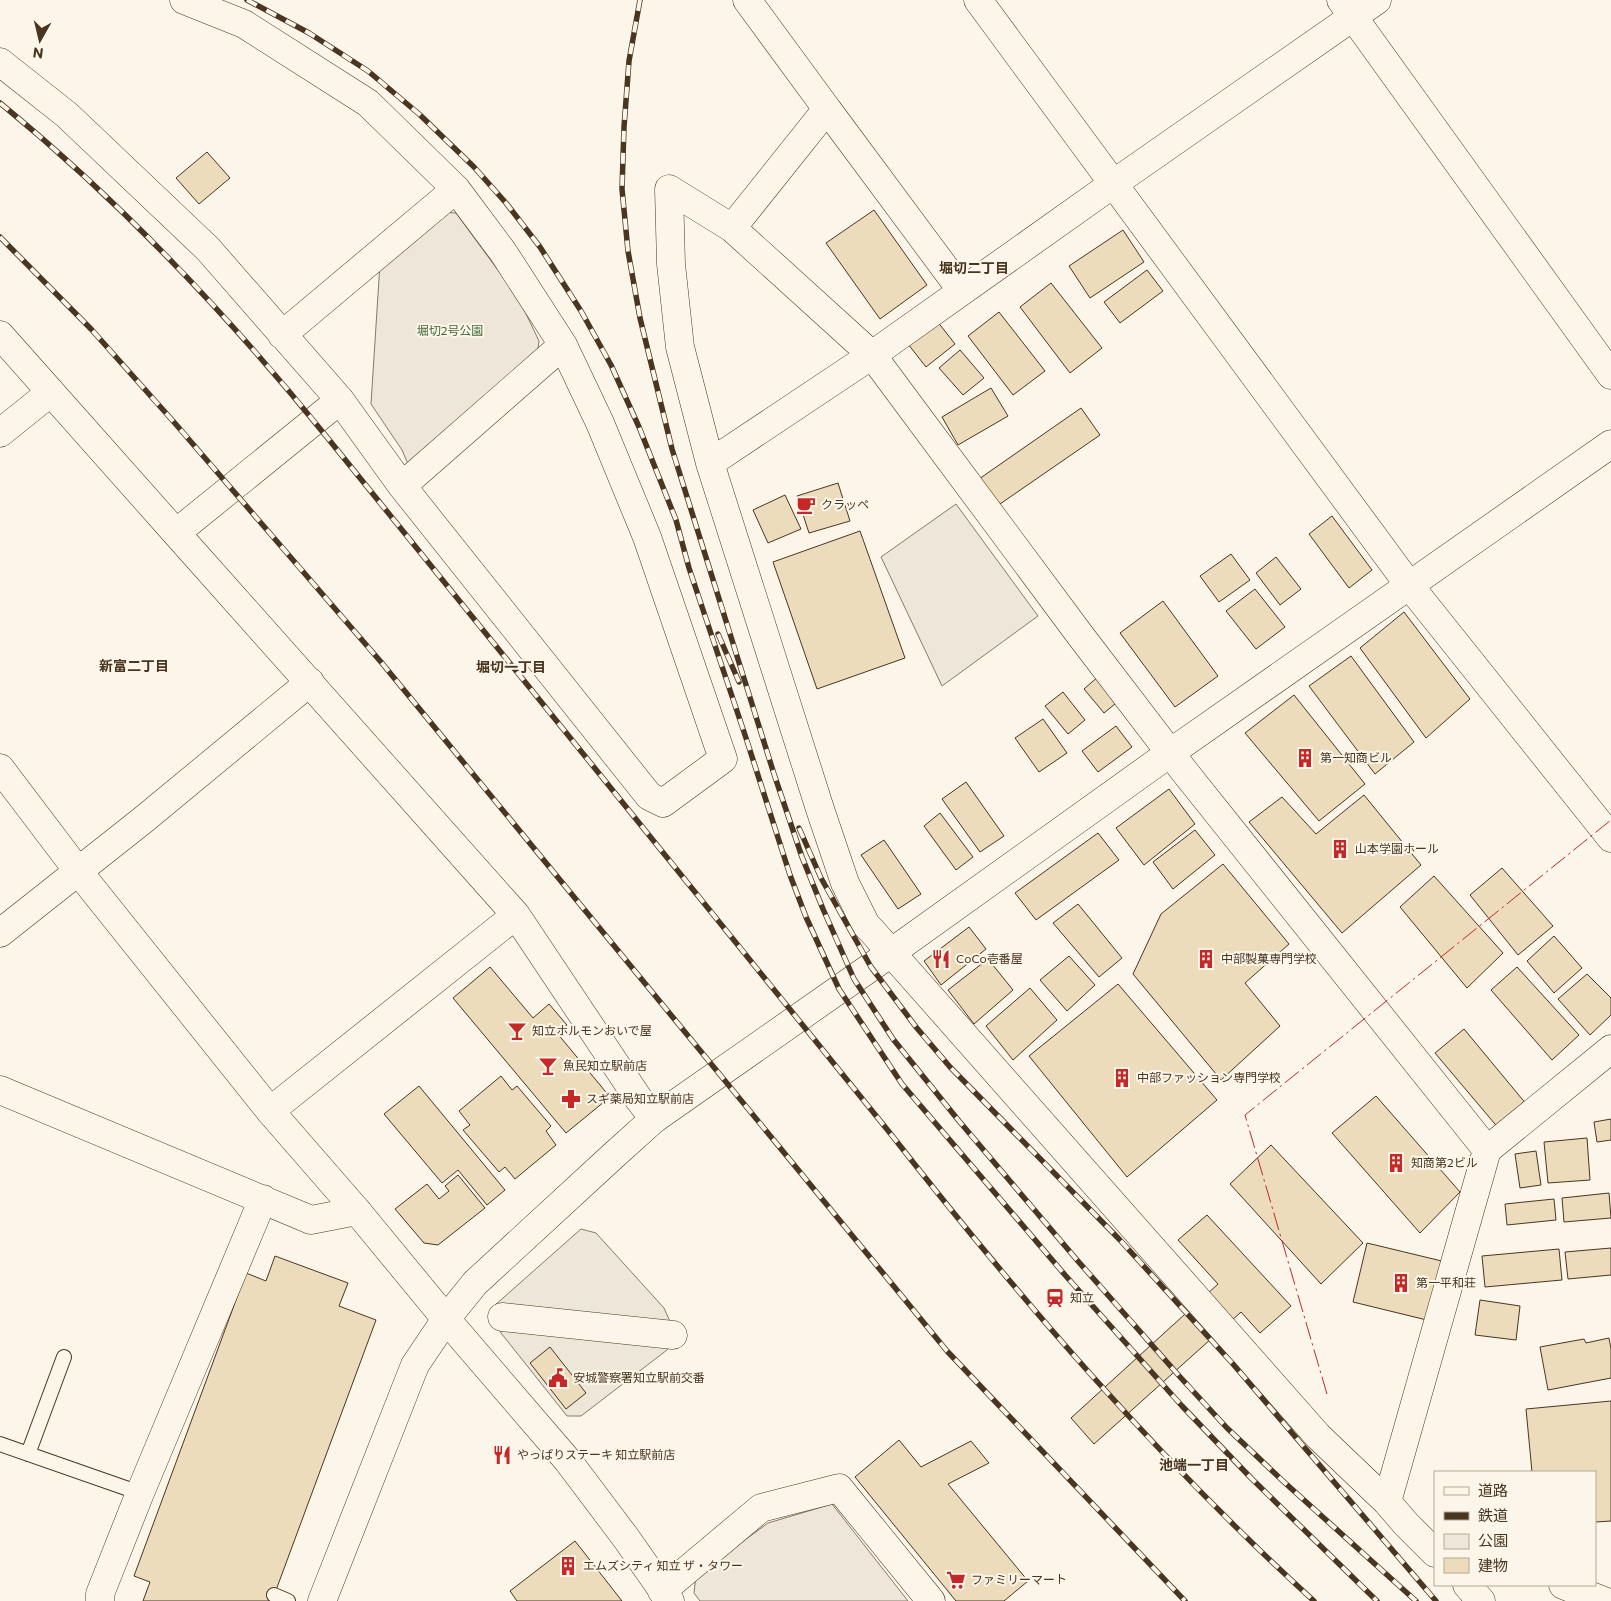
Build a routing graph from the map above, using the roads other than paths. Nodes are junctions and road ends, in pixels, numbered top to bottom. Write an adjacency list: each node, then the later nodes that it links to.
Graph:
1 (184, 0): 9 (street)
2 (747, 0): 7 (street)
3 (978, 0): 8 (street)
4 (1377, 0): 5 (street)
5 (1347, 9): 8 (street); 16 (street)
6 (0, 62): 13 (street)
7 (827, 109): 10 (street); 11 (street)
8 (1113, 184): 11 (street); 24 (street)
9 (456, 189): 13 (street); 14 (street)
10 (732, 228): 15 (street); 21 (street)
11 (962, 291): 15 (street)
12 (0, 335): 17 (street)
13 (282, 335): 18 (street)
14 (563, 345): 22 (street); 22 (street)
15 (872, 355): 21 (street); 26 (street)
16 (1611, 375)
17 (51, 392): 19 (street); 23 (street)
18 (340, 400): 22 (street); 23 (street)
19 (0, 433)
20 (1611, 444): 24 (street)
21 (710, 463): 32 (street)
22 (402, 486)
23 (176, 533): 25 (street)
24 (1409, 585): 26 (street); 28 (street)
25 (310, 682): 29 (street); 30 (street)
26 (1170, 753): 32 (street); 37 (street)
27 (0, 768): 29 (street)
28 (1611, 838)
29 (78, 871): 31 (street); 35 (street)
30 (516, 915): 35 (street); 36 (street)
31 (0, 933)
32 (891, 953): 36 (street); 47 (street)
33 (1611, 1049): 37 (street)
34 (0, 1090): 38 (street)
35 (270, 1111): 39 (street)
36 (654, 1119): 41 (street)
37 (1487, 1150): 47 (street)
38 (263, 1199): 39 (street); 46 (street)
39 (357, 1211): 41 (street)
40 (502, 1317): 42 (street)
41 (446, 1319): 54 (street); 57 (street)
42 (672, 1334)
43 (64, 1357): 45 (lane)
44 (0, 1444): 45 (lane)
45 (28, 1454): 46 (lane)
46 (140, 1493): 55 (street)
47 (1387, 1502): 48 (street)
48 (1406, 1524): 49 (street); 50 (street)
49 (1434, 1535)
50 (1434, 1551)
51 (1469, 1586): 59 (street)
52 (1566, 1586): 60 (street)
53 (274, 1596): 56 (lane)
54 (666, 1596): 58 (street)
55 (100, 1601)
56 (288, 1601)
57 (322, 1601)
58 (931, 1601)
59 (1482, 1601)
60 (1604, 1601)

